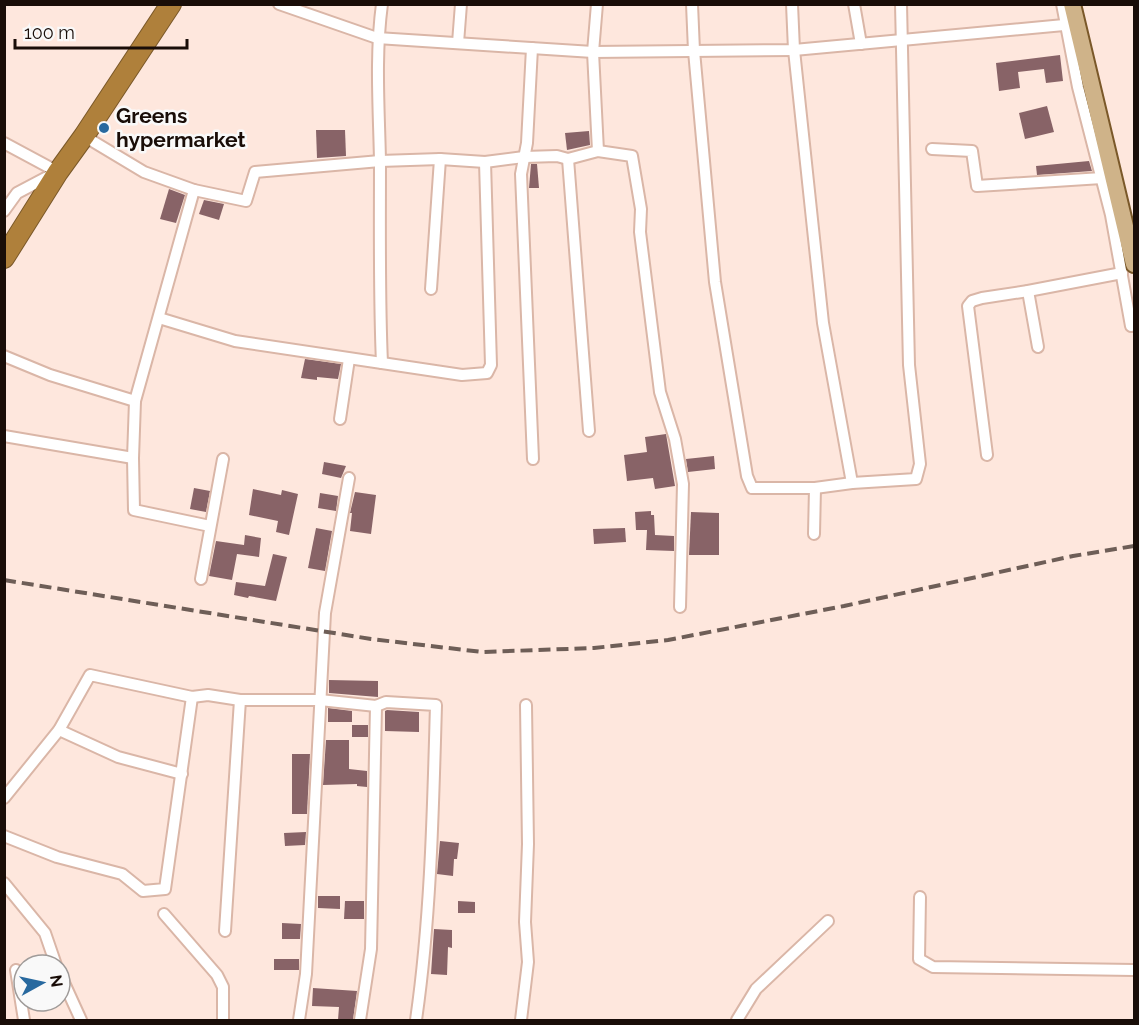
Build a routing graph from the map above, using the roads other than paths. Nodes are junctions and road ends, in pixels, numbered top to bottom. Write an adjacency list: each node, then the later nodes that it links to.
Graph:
1 (171, 4): 21 (highway)
2 (279, 4): 13 (street)
3 (382, 4): 13 (street)
4 (461, 4): 15 (street)
5 (597, 4): 20 (street)
6 (692, 4): 19 (street)
7 (792, 4): 18 (street)
8 (854, 4): 16 (street)
9 (901, 4): 14 (street)
10 (1062, 4): 12 (street)
11 (1072, 4): 35 (main road)
12 (1064, 25): 14 (street); 31 (street)
13 (377, 38): 15 (street); 28 (street)
14 (903, 40): 16 (street); 53 (street)
15 (458, 43): 17 (street)
16 (861, 44): 18 (street)
17 (532, 48): 20 (street); 25 (street)
18 (794, 50): 19 (street); 53 (street)
19 (694, 51): 20 (street); 54 (street)
20 (593, 52): 24 (street)
21 (84, 136): 30 (highway); 32 (street)
22 (4, 143): 30 (street)
23 (932, 149): 31 (street)
24 (598, 151): 27 (street); 58 (street)
25 (524, 156): 27 (street); 29 (street); 51 (street)
26 (440, 159): 28 (street); 29 (street); 36 (street)
27 (568, 159): 46 (street)
28 (380, 161): 32 (street); 43 (street)
29 (485, 162): 43 (street)
30 (58, 172): 33 (street); 34 (highway)
31 (1102, 178): 35 (street)
32 (194, 189): 38 (street)
33 (4, 211)
34 (4, 258)
35 (1128, 268): 37 (street); 39 (street)
36 (431, 289)
37 (1028, 291): 40 (street); 48 (street)
38 (159, 318): 42 (street); 44 (street)
39 (1134, 325)
40 (1038, 347)
41 (4, 356): 44 (street)
42 (349, 359): 43 (street); 45 (street)
43 (382, 363)
44 (135, 401): 49 (street)
45 (340, 419)
46 (589, 431)
47 (4, 436): 49 (street)
48 (987, 456)
49 (133, 458): 55 (street)
50 (223, 459): 55 (street)
51 (533, 459)
52 (349, 477): 61 (street)
53 (852, 483): 54 (street)
54 (815, 488): 56 (street)
55 (210, 526): 57 (street)
56 (814, 534)
57 (201, 579)
58 (680, 607)
59 (192, 697): 60 (street); 64 (street); 65 (street)
60 (240, 700): 61 (street); 72 (street)
61 (320, 700): 63 (street); 78 (street)
62 (526, 705): 81 (street)
63 (376, 706): 79 (street); 80 (street)
64 (59, 730): 65 (street); 66 (street)
65 (182, 774): 67 (street)
66 (4, 798)
67 (4, 836)
68 (4, 883): 73 (street)
69 (920, 897): 74 (street)
70 (164, 914): 77 (street)
71 (828, 921): 82 (street)
72 (225, 931)
73 (52, 953)
74 (1134, 970)
75 (72, 1004): 76 (street)
76 (81, 1020)
77 (223, 1020)
78 (299, 1020)
79 (360, 1020)
80 (416, 1020)
81 (521, 1020)
82 (737, 1020)

